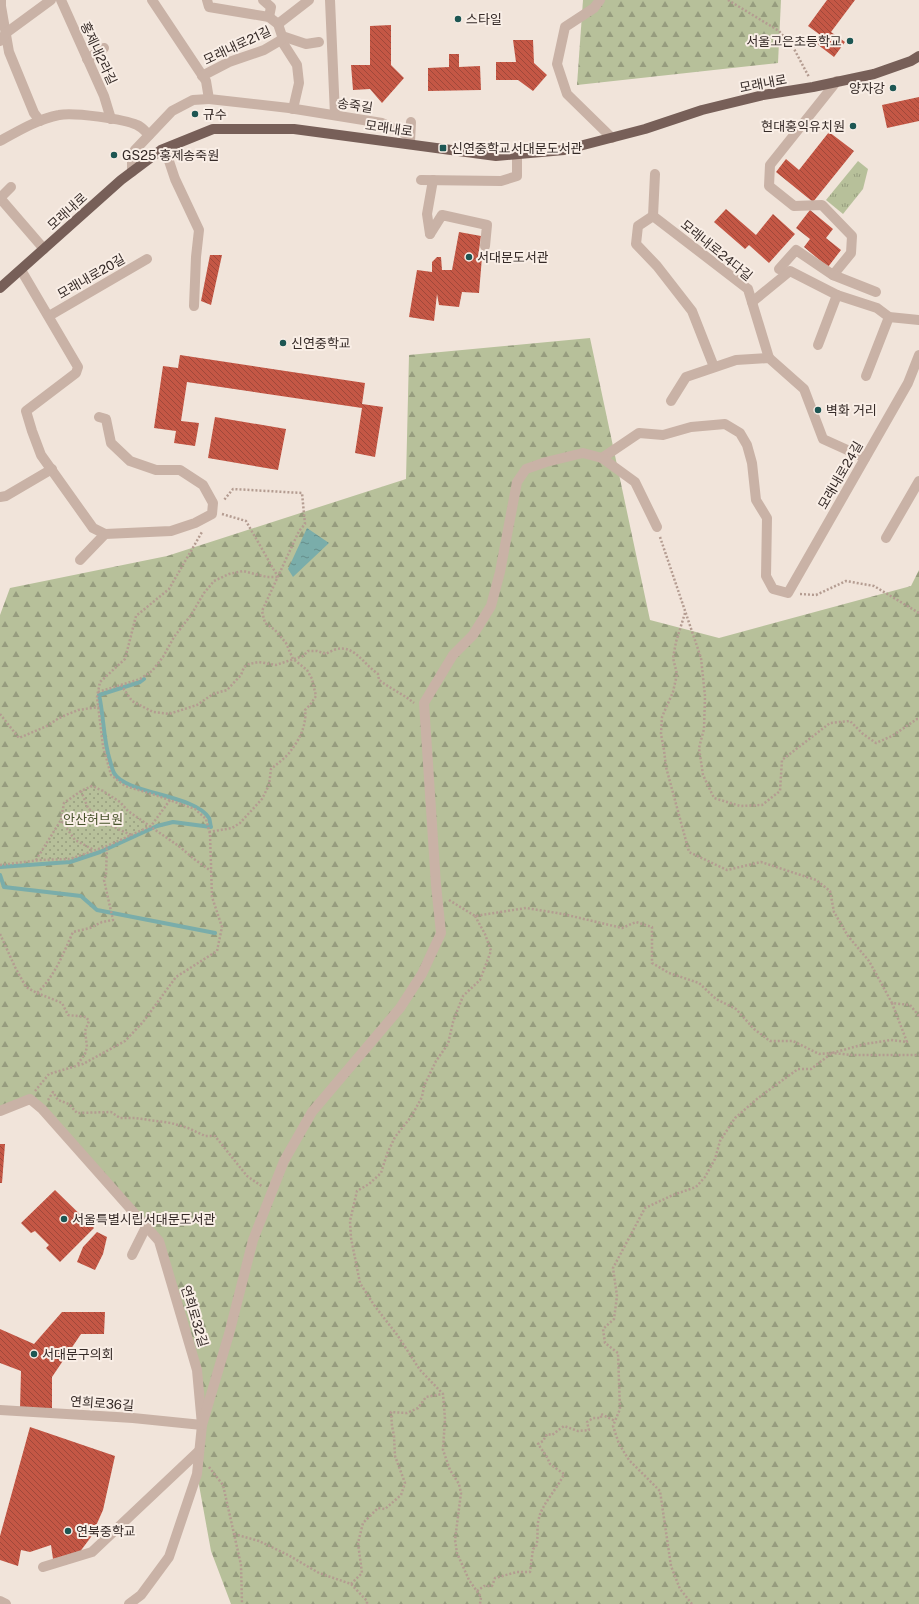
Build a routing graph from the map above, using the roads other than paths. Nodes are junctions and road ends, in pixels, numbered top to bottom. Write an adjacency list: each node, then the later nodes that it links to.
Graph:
1 (1, 0): 12 (street)
2 (51, 0): 12 (street)
3 (61, 0): 17 (street, 홍제내2라길)
4 (152, 0): 18 (street)
5 (207, 0): 10 (street)
6 (263, 0): 10 (street, 모래내로21길)
7 (309, 0): 11 (street, 모래내로21길)
8 (330, 0): 22 (street)
9 (600, 0): 27 (street)
10 (269, 17): 11 (street)
11 (278, 24): 13 (street, 모래내로21길)
12 (2, 33): 24 (street)
13 (281, 38): 14 (street, 모래내로21길); 18 (street, 모래내로21길); 21 (street)
14 (319, 42)
15 (104, 48): 17 (street)
16 (919, 56): 19 (main road, 모래내로)
17 (87, 59): 23 (street, 홍제내2라길)
18 (202, 76): 20 (street)
19 (837, 81): 27 (main road, 모래내로); 44 (street)
20 (208, 99): 21 (street, 송죽길); 26 (street, 송죽길)
21 (293, 109): 22 (street, 송죽길)
22 (335, 115): 28 (street, 송죽길)
23 (111, 118): 24 (street); 26 (street)
24 (40, 122): 29 (street)
25 (411, 122): 28 (street)
26 (149, 135): 32 (street, 송죽길)
27 (612, 138): 31 (main road, 모래내로)
28 (410, 140): 30 (main road, 모래내로); 31 (main road, 모래내로)
29 (0, 141)
30 (165, 149): 32 (main road, 모래내로); 49 (street)
31 (518, 154): 35 (street)
32 (132, 172): 40 (main road, 모래내로)
33 (655, 174): 38 (street)
34 (421, 180): 35 (street)
35 (432, 180): 39 (street)
36 (12, 187): 37 (street)
37 (0, 198): 40 (street, 모래내로)
38 (653, 216): 48 (street, 모래내로24다길); 56 (street)
39 (486, 246)
40 (44, 249): 43 (main road, 모래내로)
41 (147, 259): 50 (street, 모래내로20길)
42 (779, 269): 44 (street)
43 (21, 270): 45 (main road, 모래내로); 50 (street, 모래내로20길)
44 (833, 275): 46 (street)
45 (0, 288)
46 (876, 292)
47 (837, 295): 48 (street); 51 (street); 53 (street)
48 (752, 302): 55 (street, 모래내로24다길)
49 (194, 306)
50 (49, 316): 62 (street, 모래내로20길)
51 (889, 317): 52 (street); 57 (street)
52 (919, 320)
53 (818, 345)
54 (919, 355): 61 (street, 모래내로24길)
55 (770, 358): 56 (street); 61 (street, 모래내로24다길)
56 (714, 367): 58 (street)
57 (866, 376)
58 (671, 401)
59 (100, 417): 66 (street)
60 (602, 458): 61 (street, 모래내로24길); 65 (street); 73 (street)
61 (865, 458)
62 (52, 469): 64 (street); 66 (street, 모래내로20길)
63 (919, 481): 67 (street)
64 (0, 497)
65 (657, 527)
66 (105, 534): 68 (street)
67 (886, 538)
68 (80, 560)
69 (0, 1111): 70 (street, 연희로32길)
70 (146, 1227): 71 (street); 73 (street, 연희로32길)
71 (132, 1255)
72 (0, 1410): 73 (street, 연희로36길)
73 (202, 1425): 74 (street, 연희로32길)
74 (199, 1451): 75 (street); 78 (street, 연희로32길)
75 (43, 1567)
76 (0, 1601): 77 (street)
77 (6, 1604)
78 (129, 1604)

